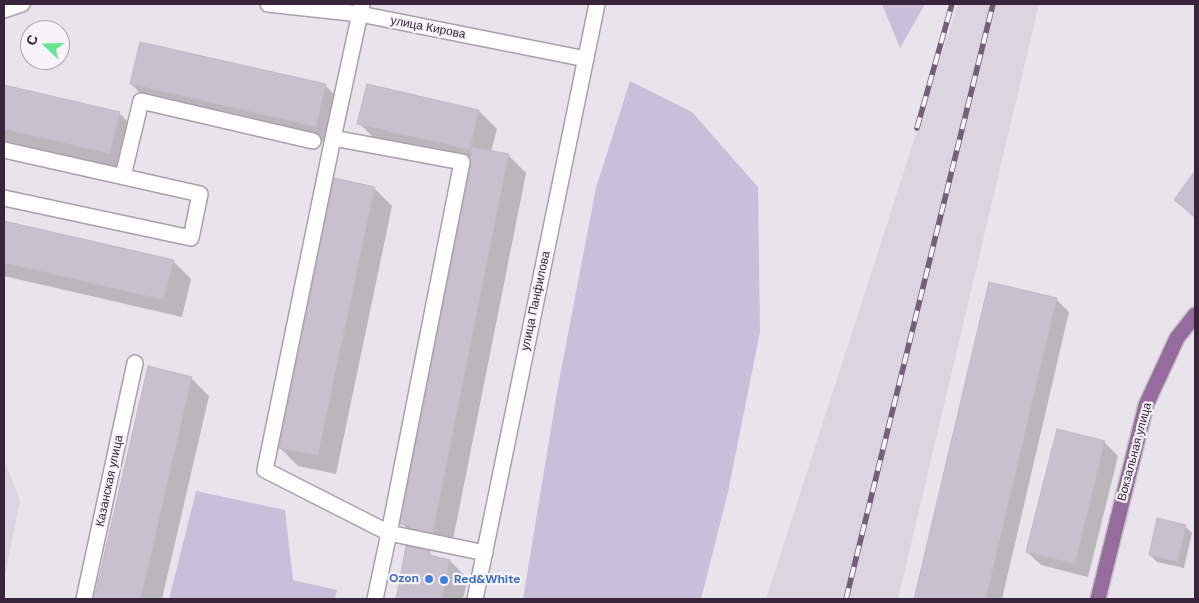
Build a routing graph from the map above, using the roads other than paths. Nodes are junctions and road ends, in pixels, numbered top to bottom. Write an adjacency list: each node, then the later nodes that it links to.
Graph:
1 (22, 4): 5 (street)
2 (268, 4): 4 (street, улица Кирова)
3 (592, 5): 6 (street, улица Панфилова)
4 (361, 9): 6 (street, улица Кирова); 7 (street)
5 (4, 10)
6 (586, 59): 15 (street, улица Панфилова)
7 (333, 138): 14 (street); 14 (street)
8 (313, 141): 10 (street)
9 (4, 150): 10 (street)
10 (123, 176): 11 (street)
11 (4, 198)
12 (1195, 314): 19 (main road, Вокзальная улица)
13 (135, 363): 16 (street, Казанская улица)
14 (389, 533): 15 (street); 17 (street)
15 (485, 553): 18 (street, улица Панфилова)
16 (84, 599)
17 (375, 599)
18 (476, 599)
19 (1098, 599)

